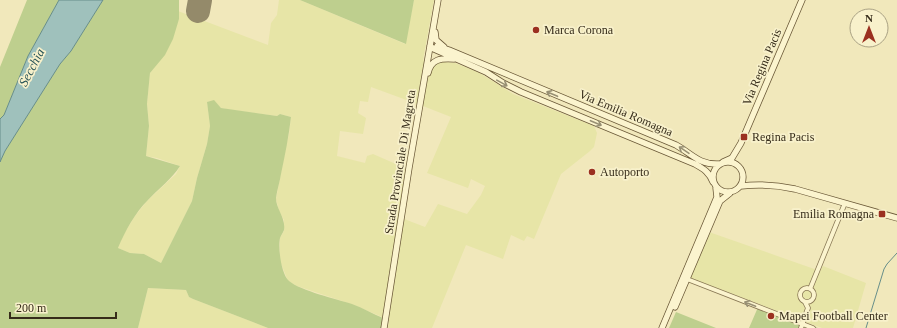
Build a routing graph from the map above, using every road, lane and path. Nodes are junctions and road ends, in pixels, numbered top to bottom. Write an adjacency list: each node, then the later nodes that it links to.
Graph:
1 (802, 0): 9 (street, Via Regina Pacis)
2 (438, 3): 3 (street, Strada Provinciale Di Magreta); 4 (street)
3 (430, 46): 4 (street, Via Emilia Romagna); 5 (street, Via Emilia Romagna); 8 (street, Strada Provinciale Di Magreta)
4 (449, 50): 6 (street, Via Emilia Romagna)
5 (458, 60): 7 (street, Via Emilia Romagna, one-way to 7); 8 (street)
6 (523, 81): 7 (street); 10 (street, Via Emilia Romagna, one-way to 6)
7 (521, 92): 13 (street, Via Emilia Romagna, one-way to 13)
8 (421, 96): 24 (street, Strada Provinciale Di Magreta)
9 (742, 143): 10 (street, Via Regina Pacis); 11 (street, Via Regina Pacis)
10 (721, 163): 11 (street, Via Emilia Romagna); 13 (street)
11 (740, 167): 12 (street)
12 (744, 176): 14 (street); 15 (street)
13 (713, 182): 16 (street, Via Emilia Romagna)
14 (756, 185): 15 (street); 18 (street)
15 (741, 186): 17 (street)
16 (716, 188): 17 (street); 25 (street)
17 (730, 192): 20 (street)
18 (845, 203): 19 (street); 21 (street)
19 (897, 218)
20 (687, 279): 23 (street, one-way to 20); 26 (street)
21 (810, 290): 22 (street); 22 (street)
22 (805, 302): 23 (street)
23 (802, 326): 27 (street)
24 (384, 328)
25 (662, 328)
26 (666, 328)
27 (813, 328)

